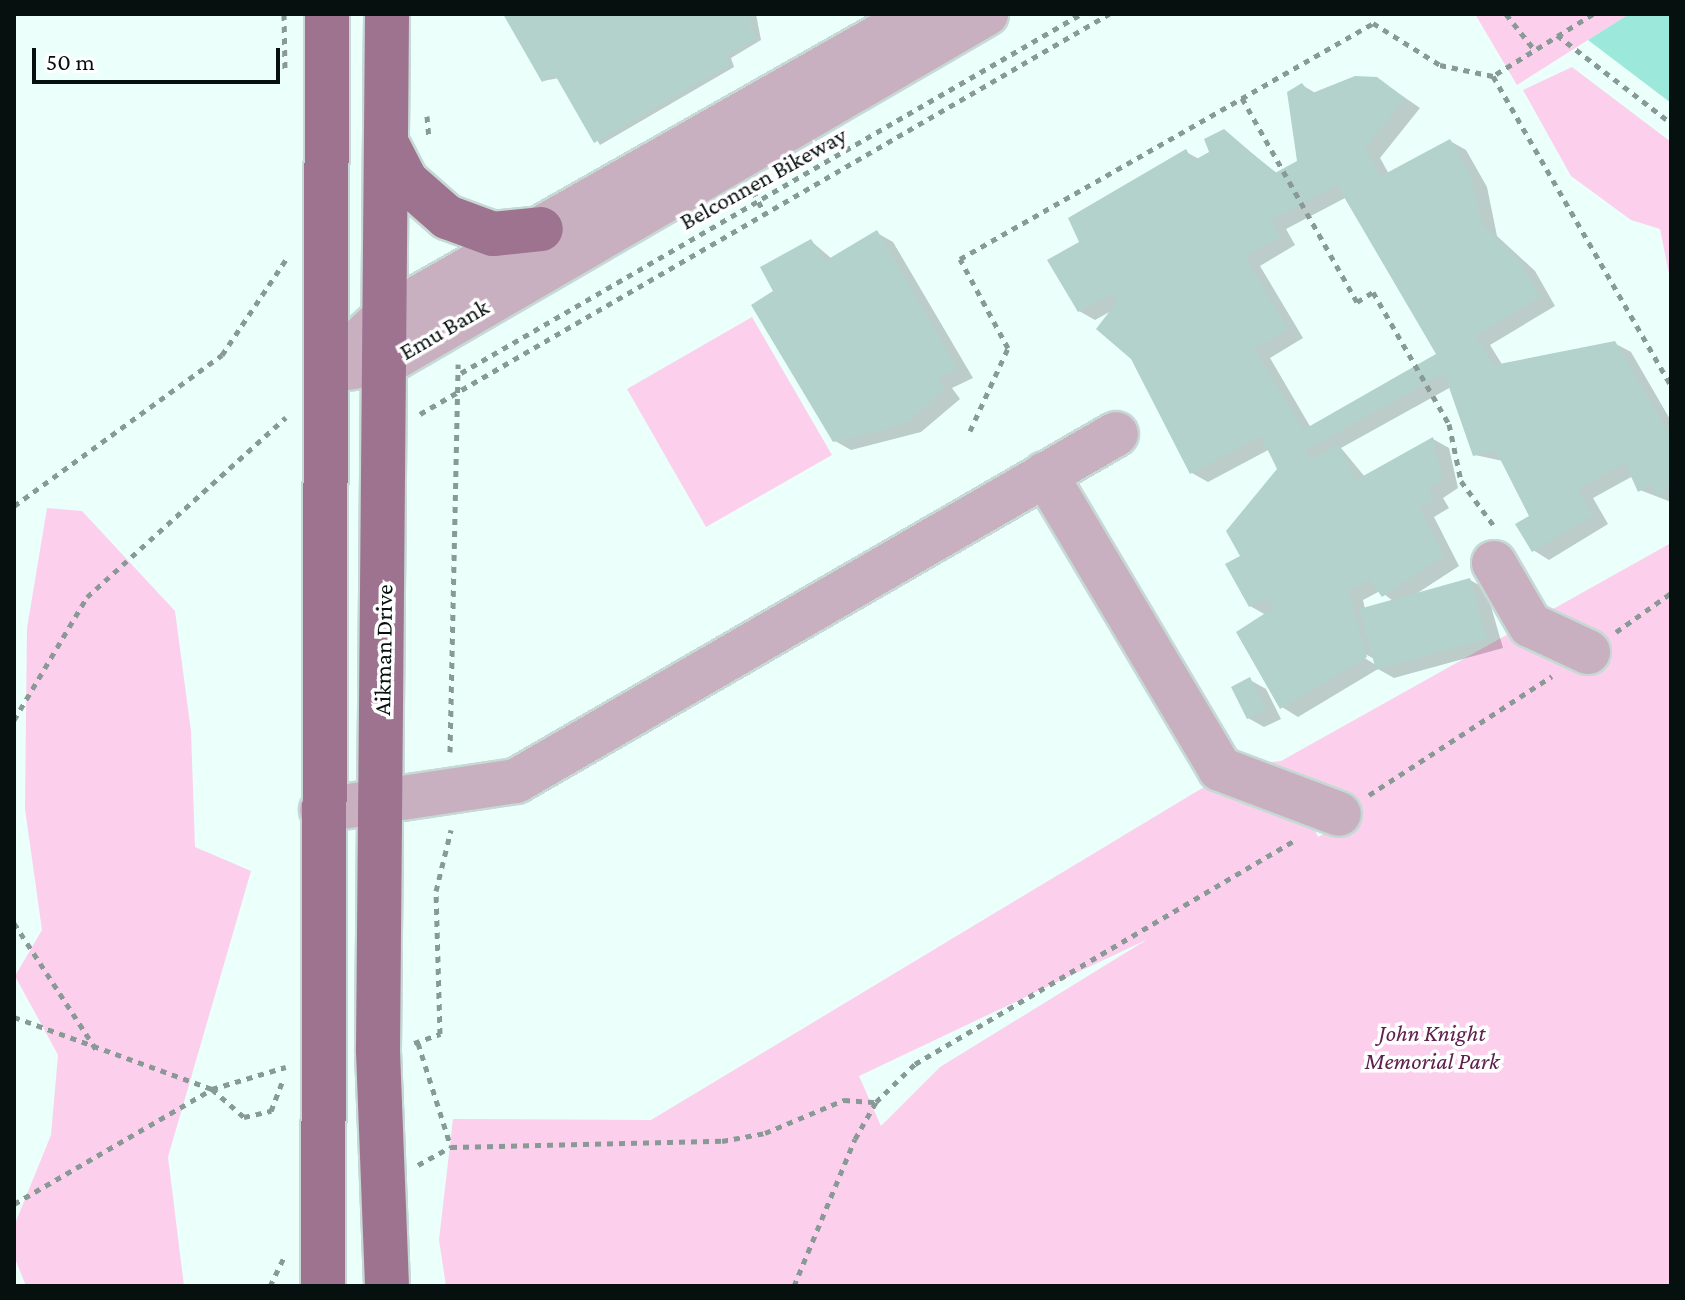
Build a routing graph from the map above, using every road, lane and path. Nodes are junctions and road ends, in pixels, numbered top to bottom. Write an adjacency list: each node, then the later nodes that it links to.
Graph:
1 (327, 14): 24 (main road)
2 (387, 14): 15 (main road, Aikman Drive)
3 (919, 14): 20 (street, Emu Bank)
4 (986, 14): 23 (street, Emu Bank)
5 (1081, 14): 18 (path, Belconnen Bikeway)
6 (1109, 14): 19 (path)
7 (1506, 14): 10 (path)
8 (1593, 14): 9 (path)
9 (1557, 35): 10 (path); 14 (path)
10 (1533, 48): 11 (path)
11 (1493, 76): 12 (path); 25 (path)
12 (1242, 98): 29 (path); 33 (path)
13 (426, 99): 16 (path)
14 (1671, 123)
15 (387, 144): 20 (main road); 22 (main road, Aikman Drive)
16 (431, 157)
17 (748, 183): 18 (path)
18 (760, 205): 19 (path); 26 (path, Belconnen Bikeway)
19 (766, 216): 26 (path)
20 (541, 229): 22 (street, Emu Bank)
21 (288, 255): 32 (path)
22 (386, 316): 23 (main road, Aikman Drive); 24 (street, Emu Bank)
23 (387, 362): 24 (street, Emu Bank); 38 (main road, Aikman Drive)
24 (327, 371): 39 (main road)
25 (1671, 386)
26 (452, 394): 28 (path); 37 (path)
27 (291, 413): 36 (path)
28 (418, 415)
29 (970, 431)
30 (1116, 434): 31 (street)
31 (1045, 474): 37 (street); 40 (street)
32 (14, 506)
33 (1494, 563): 34 (street)
34 (1588, 652)
35 (1498, 714): 40 (path)
36 (14, 720)
37 (450, 796): 38 (street); 46 (path)
38 (381, 803): 39 (street); 50 (main road, Aikman Drive)
39 (322, 810): 49 (main road)
40 (1339, 814): 45 (path)
41 (14, 923): 43 (path)
42 (14, 1017): 43 (path)
43 (98, 1052): 44 (path)
44 (212, 1089): 44 (path); 48 (path)
45 (876, 1102): 46 (path); 51 (path)
46 (451, 1147): 47 (path)
47 (417, 1166)
48 (14, 1204)
49 (323, 1286)
50 (387, 1286)
51 (794, 1286)

